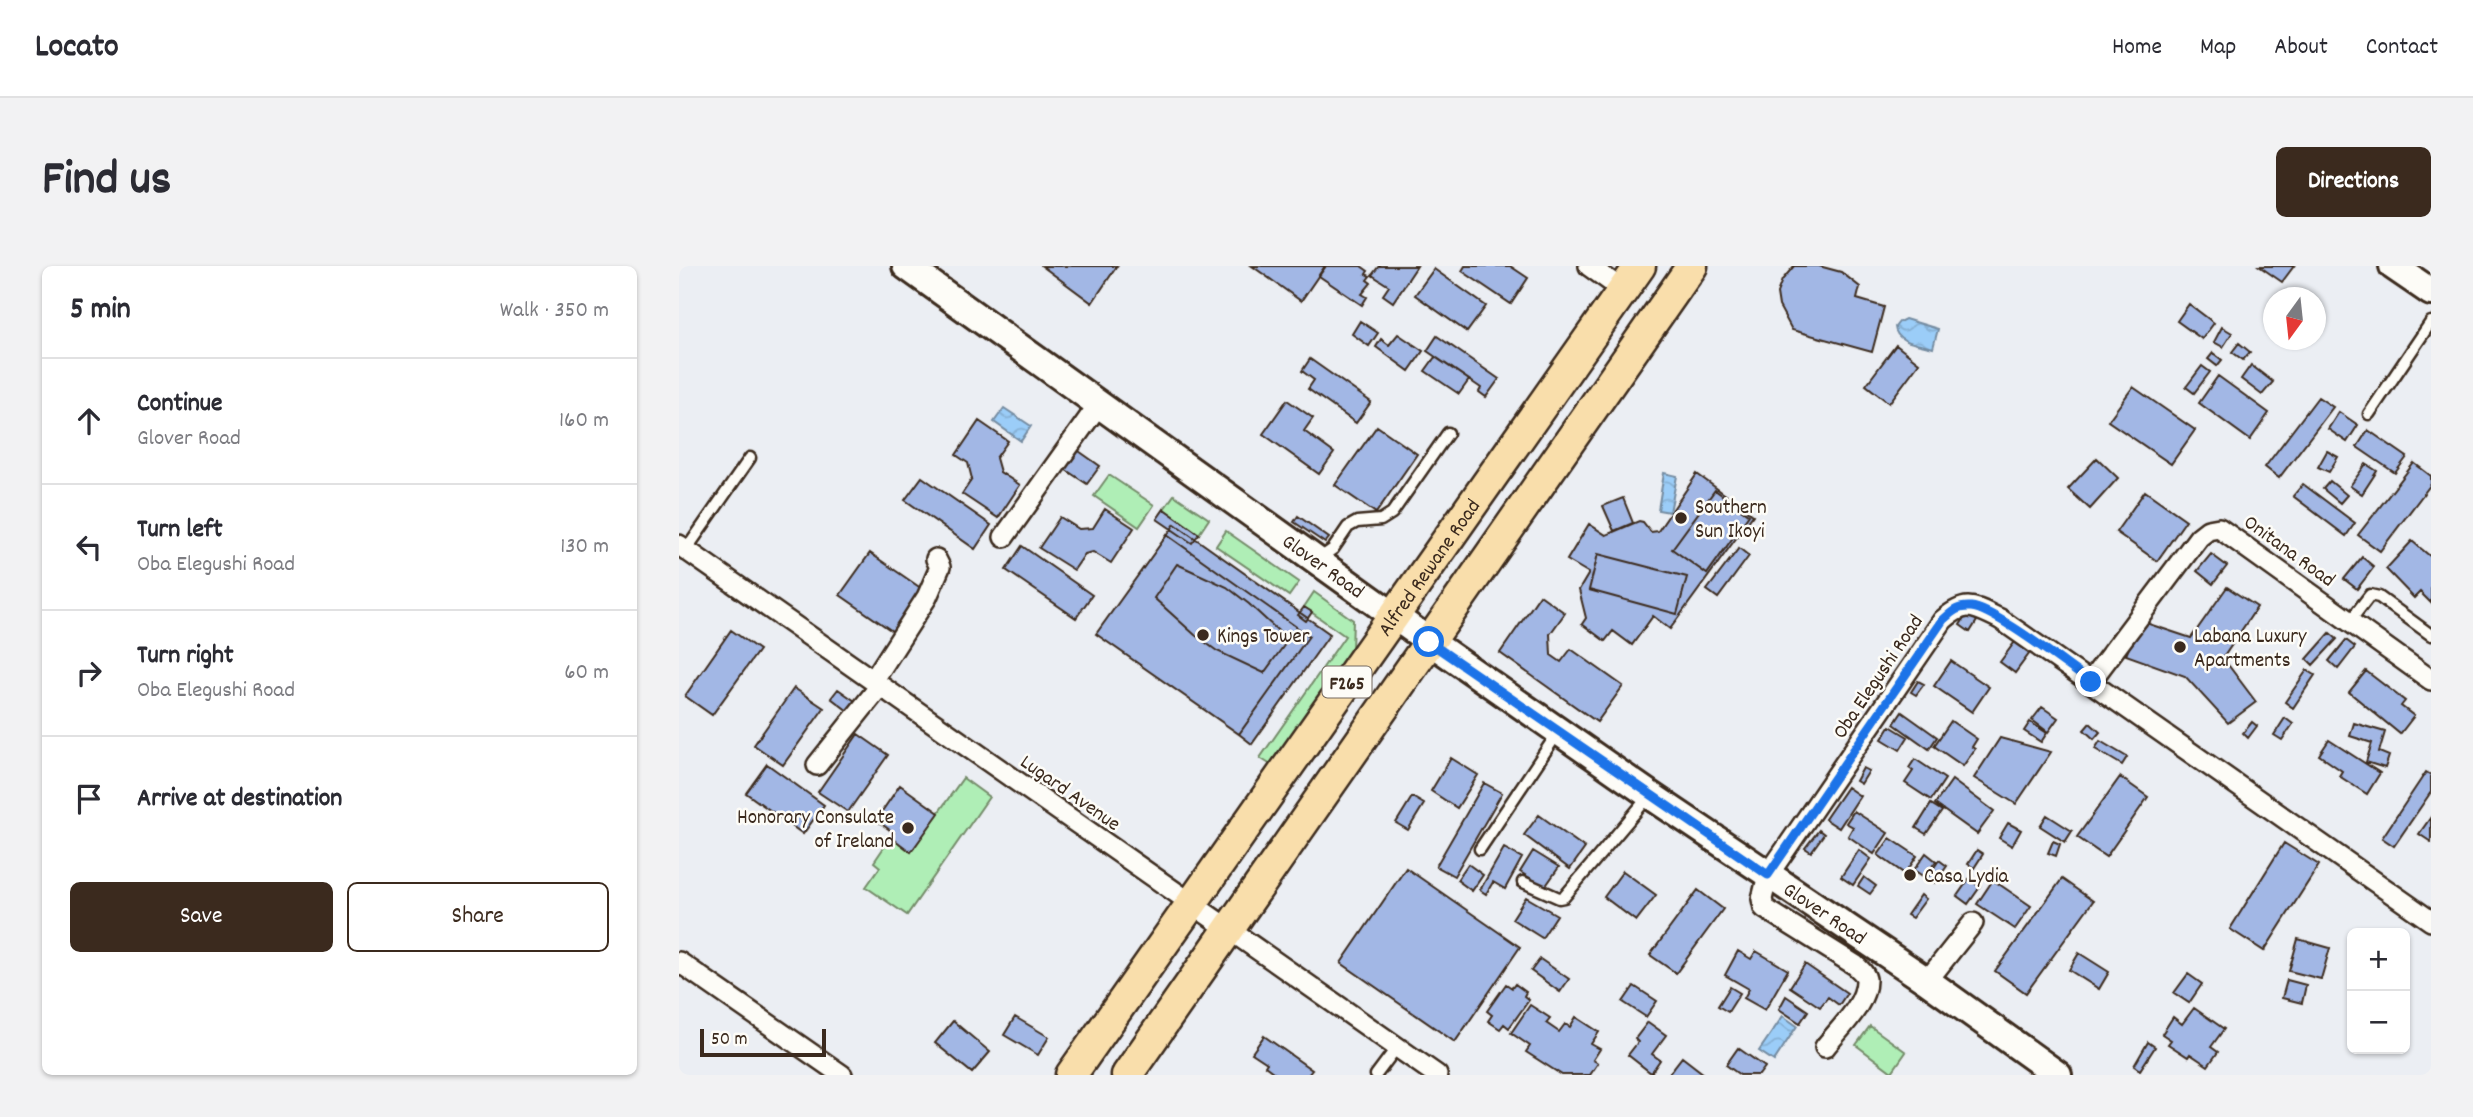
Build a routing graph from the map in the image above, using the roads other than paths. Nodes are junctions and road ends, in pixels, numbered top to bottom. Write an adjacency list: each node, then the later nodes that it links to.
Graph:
1 (906, 266): 11 (street, Glover Road)
2 (1590, 266): 7 (street)
3 (1640, 266): 7 (main road, Alfred Rewane Road / F265)
4 (1692, 266): 10 (main road, F265)
5 (2393, 266): 6 (street)
6 (2425, 285)
7 (1624, 291): 9 (main road, Alfred Rewane Road / F265)
8 (2431, 322): 12 (lane)
9 (1576, 356): 10 (main road); 19 (main road, Alfred Rewane Road / F265)
10 (1606, 391): 22 (main road, F265)
11 (1099, 404): 15 (street); 18 (street, Glover Road)
12 (2369, 414)
13 (1448, 433): 18 (lane)
14 (750, 458): 16 (lane)
15 (1004, 537)
16 (683, 547): 25 (street, Lugard Avenue)
17 (936, 559): 25 (street)
18 (1317, 560): 19 (street, Glover Road)
19 (1393, 616): 22 (street, Glover Road); 32 (main road, Alfred Rewane Road / F265)
20 (2350, 621): 21 (lane); 23 (street, Onitana Road); 24 (street, Onitana Road)
21 (2431, 635)
22 (1429, 642): 26 (street, Glover Road); 35 (main road, F265)
23 (2431, 679)
24 (2091, 682): 30 (street, Oba Elegushi Road); 33 (street, Oba Elegushi Road)
25 (876, 683): 27 (street); 32 (street, Lugard Avenue)
26 (1559, 731): 28 (street, Glover Road); 29 (lane)
27 (817, 765)
28 (1650, 794): 30 (street, Glover Road); 31 (lane)
29 (1480, 849)
30 (1768, 875): 37 (street, Glover Road); 39 (street, Oba Elegushi Road)
31 (1524, 882)
32 (1192, 904): 35 (street, Lugard Avenue); 42 (main road, Alfred Rewane Road / F265)
33 (2431, 921)
34 (1973, 923): 37 (street)
35 (1230, 930): 38 (street, Lugard Avenue); 43 (main road, F265)
36 (679, 962): 41 (street)
37 (1927, 981): 45 (street, Glover Road)
38 (1397, 1047): 40 (street, Lugard Avenue); 44 (lane)
39 (1825, 1047)
40 (1430, 1073)
41 (842, 1075)
42 (1071, 1075)
43 (1127, 1075)
44 (1376, 1075)
45 (2058, 1075)

